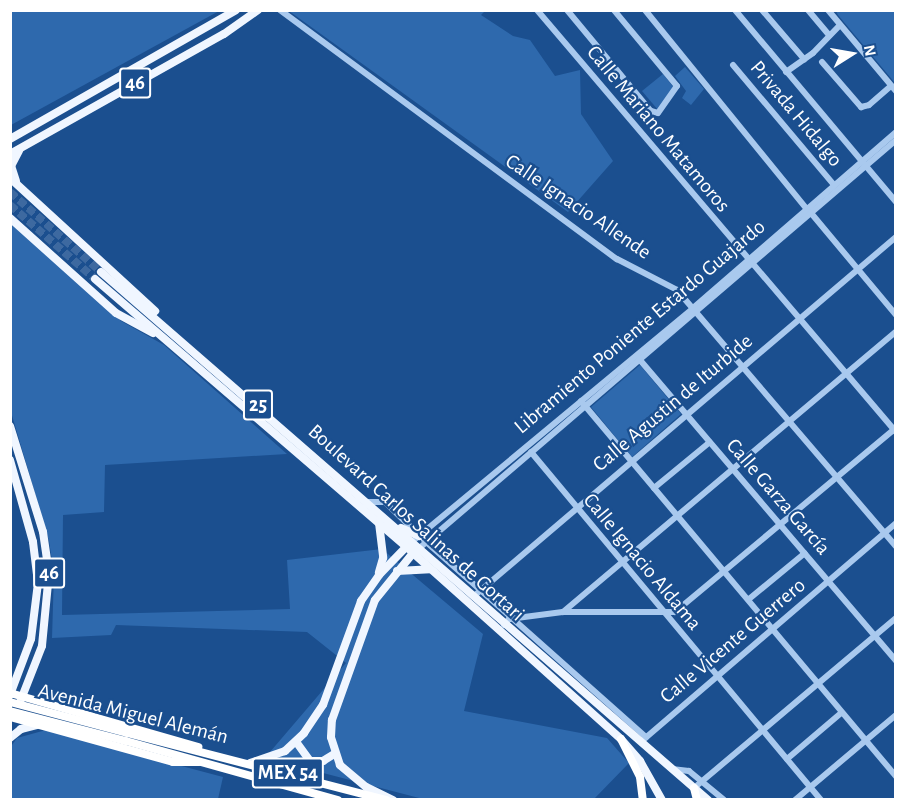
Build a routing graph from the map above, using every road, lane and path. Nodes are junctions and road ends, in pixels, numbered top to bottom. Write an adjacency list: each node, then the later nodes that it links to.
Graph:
1 (236, 10): 20 (main road, 46)
2 (258, 10): 22 (main road, 46)
3 (280, 10): 36 (street, Calle Ignacio Allende)
4 (537, 10): 31 (street, Calle Mariano Matamoros)
5 (567, 10): 6 (street)
6 (614, 10)
7 (645, 10): 28 (street)
8 (735, 10): 17 (street)
9 (762, 10): 14 (street)
10 (808, 10): 13 (street)
11 (828, 10): 12 (street)
12 (838, 26): 13 (street); 18 (street)
13 (829, 35): 14 (street)
14 (804, 59): 17 (street)
15 (822, 62): 18 (street)
16 (733, 65): 26 (street, Privada Hidalgo)
17 (786, 72): 24 (street)
18 (893, 88)
19 (896, 132): 24 (street, Libramiento Poniente Estardo Guajardo)
20 (10, 139)
21 (896, 140): 24 (street, Libramiento Poniente Estardo Guajardo)
22 (23, 147): 23 (main road, 46); 25 (main road)
23 (10, 154)
24 (864, 164): 26 (street, Libramiento Poniente Estardo Guajardo); 27 (street); 28 (street, Libramiento Poniente Estardo Guajardo)
25 (12, 179): 39 (main road)
26 (834, 185): 28 (street, Libramiento Poniente Estardo Guajardo)
27 (896, 202)
28 (809, 211): 31 (street, Libramiento Poniente Estardo Guajardo); 32 (street, Libramiento Poniente Estardo Guajardo); 33 (street)
29 (10, 218): 41 (main road)
30 (896, 237): 33 (street, Calle Agustin de Iturbide)
31 (746, 259): 32 (street, Calle Mariano Matamoros); 36 (street, Libramiento Poniente Estardo Guajardo)
32 (752, 266): 36 (street, Libramiento Poniente Estardo Guajardo); 38 (street, Calle Mariano Matamoros)
33 (858, 269): 37 (street); 38 (street, Calle Agustin de Iturbide)
34 (101, 272): 39 (main road, Boulevard Carlos Salinas de Gortari / 25)
35 (94, 279): 41 (main road, Boulevard Carlos Salinas de Gortari / 25)
36 (696, 310): 42 (street, Libramiento Poniente Estardo Guajardo); 43 (street, Libramiento Poniente Estardo Guajardo); 44 (street, Calle Ignacio Allende)
37 (896, 315)
38 (799, 320): 44 (street, Calle Agustin de Iturbide); 45 (street, Calle Mariano Matamoros)
39 (167, 326): 60 (main road, Boulevard Carlos Salinas de Gortari / 25)
40 (896, 332): 45 (street)
41 (159, 335): 64 (main road, Boulevard Carlos Salinas de Gortari / 25)
42 (636, 355): 43 (street, Calle Garza García); 46 (street, Libramiento Poniente Estardo Guajardo)
43 (641, 362): 47 (street, Libramiento Poniente Estardo Guajardo); 48 (street, Calle Garza García)
44 (742, 366): 48 (street, Calle Agustin de Iturbide); 49 (street, Calle Ignacio Allende)
45 (846, 374): 49 (street); 51 (street, Calle Mariano Matamoros)
46 (581, 401): 47 (street); 53 (street, Libramiento Poniente Estardo Guajardo)
47 (586, 408): 54 (street, Libramiento Poniente Estardo Guajardo); 56 (street)
48 (685, 415): 52 (street, Calle Garza García); 56 (street, Calle Agustin de Iturbide)
49 (789, 422): 57 (street); 58 (street, Calle Ignacio Allende)
50 (10, 426): 93 (main road, 46)
51 (895, 430): 58 (street)
52 (710, 442): 57 (street, Calle Garza García); 59 (street)
53 (527, 446): 54 (street, Calle Ignacio Aldama); 69 (street, Libramiento Poniente Estardo Guajardo)
54 (532, 454): 61 (street, Calle Ignacio Aldama); 67 (street, Libramiento Poniente Estardo Guajardo)
55 (10, 460): 92 (main road, 46)
56 (630, 462): 59 (street); 61 (street, Calle Agustin de Iturbide)
57 (734, 469): 62 (street); 66 (street, Calle Garza García)
58 (838, 477): 66 (street); 68 (street, Calle Ignacio Allende)
59 (654, 488): 62 (street)
60 (367, 502): 63 (main road, Boulevard Carlos Salinas de Gortari / 25); 69 (street)
61 (575, 508): 75 (street, Calle Ignacio Aldama); 81 (street, Calle Agustin de Iturbide)
62 (678, 516): 75 (street); 77 (street)
63 (388, 520): 69 (main road); 70 (main road, Boulevard Carlos Salinas de Gortari / 25)
64 (379, 523): 70 (main road, Boulevard Carlos Salinas de Gortari / 25); 79 (main road)
65 (896, 523): 68 (street, Calle Vicente Guerrero)
66 (781, 524): 73 (street, Calle Garza García); 77 (street)
67 (438, 532): 72 (street, Libramiento Poniente Estardo Guajardo); 74 (street)
68 (884, 533): 71 (street, Calle Ignacio Allende); 80 (street, Calle Vicente Guerrero)
69 (419, 536): 70 (street, Libramiento Poniente Estardo Guajardo); 72 (street)
70 (409, 544): 72 (main road, Boulevard Carlos Salinas de Gortari / 25); 79 (main road)
71 (896, 546)
72 (420, 548): 74 (street); 76 (main road, Boulevard Carlos Salinas de Gortari / 25); 78 (main road); 81 (main road, Boulevard Carlos Salinas de Gortari / 25)
73 (805, 553): 80 (street, Calle Garza García); 82 (street)
74 (440, 556): 81 (street)
75 (621, 563): 83 (street); 84 (street, Calle Ignacio Aldama)
76 (430, 569): 78 (main road); 103 (main road, Boulevard Carlos Salinas de Gortari / 25)
77 (725, 571): 82 (street); 84 (street)
78 (395, 572): 109 (main road)
79 (378, 575): 106 (main road)
80 (828, 581): 87 (street, Calle Vicente Guerrero); 88 (street, Calle Garza García)
81 (476, 594): 86 (main road, Boulevard Carlos Salinas de Gortari / 25)
82 (749, 599): 87 (street)
83 (563, 612): 84 (street); 86 (street)
84 (666, 615): 90 (street, Calle Ignacio Aldama)
85 (896, 618): 88 (street)
86 (506, 622): 104 (main road, Boulevard Carlos Salinas de Gortari / 25)
87 (772, 628): 90 (street, Calle Vicente Guerrero); 91 (street)
88 (875, 636): 89 (street, Calle Garza García); 91 (street)
89 (896, 661)
90 (717, 675): 101 (street, Calle Ignacio Aldama); 104 (street, Calle Vicente Guerrero)
91 (818, 685): 96 (street); 101 (street)
92 (11, 694): 93 (highway)
93 (22, 697): 95 (highway); 98 (main road, 46)
94 (10, 702): 108 (highway, Avenida Miguel Alemán / MEX 54, bridge)
95 (56, 706): 100 (highway); 107 (highway)
96 (841, 713): 105 (street); 110 (street)
97 (896, 715): 105 (street)
98 (11, 717): 99 (highway); 108 (highway, Avenida Miguel Alemán / MEX 54, bridge)
99 (37, 725): 100 (highway); 102 (main road)
100 (49, 728): 111 (highway)
101 (763, 731): 110 (street, Calle Ignacio Aldama); 115 (street)
102 (10, 738)
103 (621, 739): 121 (highway); 122 (main road, Boulevard Carlos Salinas de Gortari / 25)
104 (643, 740): 113 (main road, Boulevard Carlos Salinas de Gortari / 25)
105 (865, 740): 114 (street); 116 (street)
106 (297, 743): 109 (main road); 112 (main road)
107 (204, 750): 108 (highway, Avenida Miguel Alemán / MEX 54); 112 (highway, Avenida Miguel Alemán / MEX 54)
108 (189, 753): 111 (highway, Avenida Miguel Alemán / MEX 54)
109 (334, 754): 120 (main road)
110 (787, 759): 116 (street, Calle Ignacio Aldama)
111 (201, 762): 118 (highway, Avenida Miguel Alemán / MEX 54)
112 (250, 763): 119 (highway, Avenida Miguel Alemán / MEX 54)
113 (672, 769): 115 (street); 117 (main road, Boulevard Carlos Salinas de Gortari / 25)
114 (896, 777)
115 (703, 781): 117 (street); 125 (street)
116 (810, 786): 126 (street); 127 (street, Calle Ignacio Aldama)
117 (694, 788): 123 (highway); 124 (main road, Boulevard Carlos Salinas de Gortari / 25)
118 (338, 800)
119 (386, 800)
120 (393, 800)
121 (643, 800)
122 (662, 800)
123 (697, 800)
124 (708, 800)
125 (724, 800)
126 (795, 800)
127 (821, 800)

